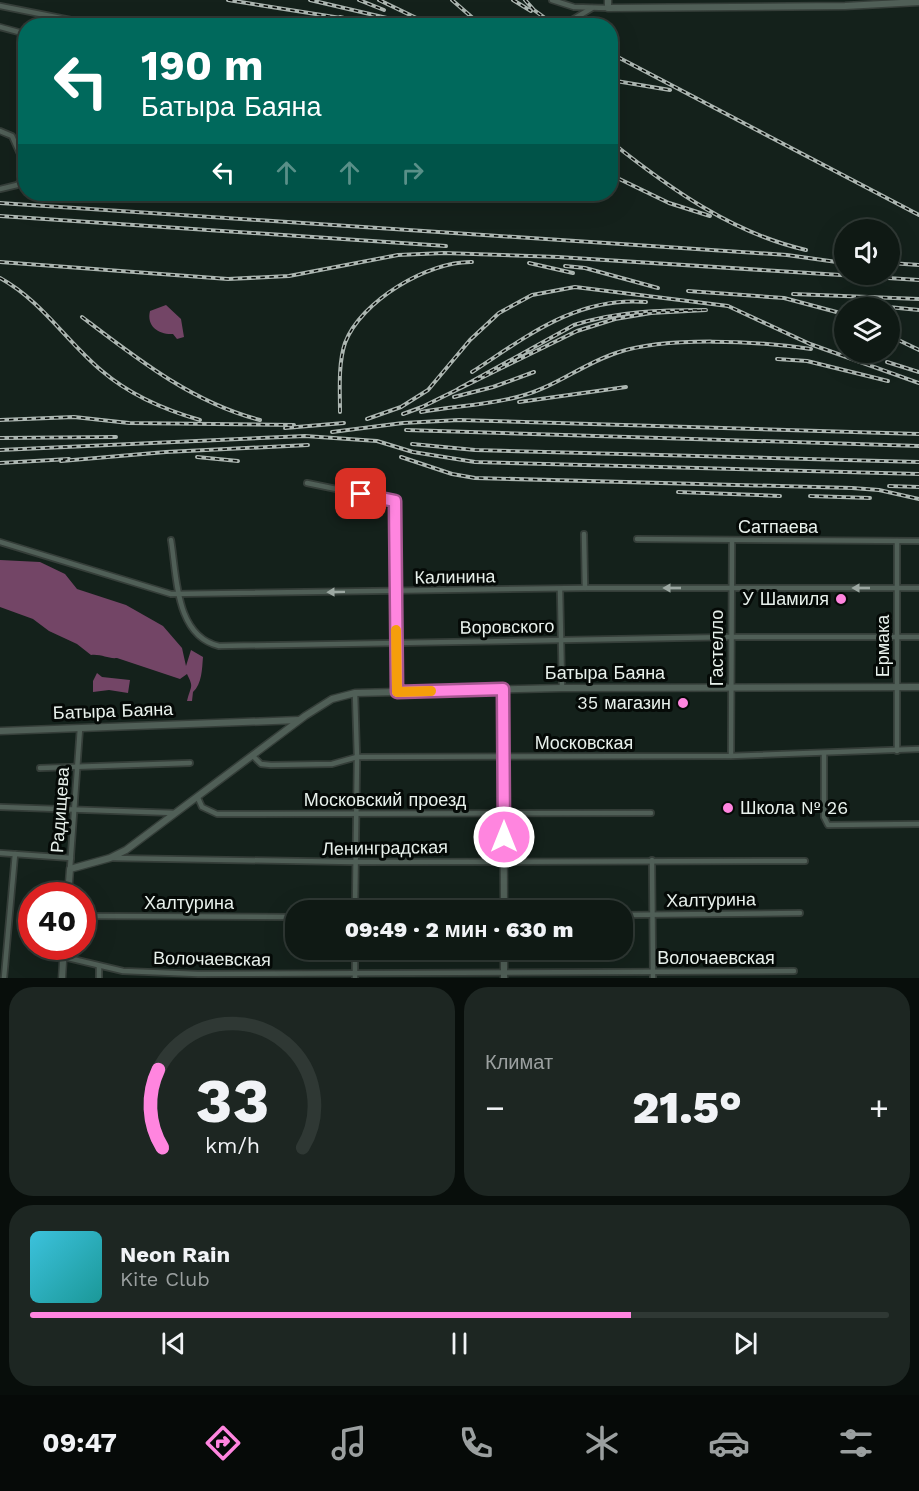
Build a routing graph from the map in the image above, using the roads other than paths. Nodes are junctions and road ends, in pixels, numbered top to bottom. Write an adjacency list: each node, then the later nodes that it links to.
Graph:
1 (552, 0): 5 (street)
2 (608, 0): 6 (street)
3 (919, 2): 6 (street)
4 (0, 6): 7 (street)
5 (592, 8): 6 (street); 8 (street)
6 (608, 8)
7 (61, 18)
8 (575, 18)
9 (0, 27): 10 (street)
10 (18, 32)
11 (0, 131): 12 (street)
12 (18, 149)
13 (18, 184): 14 (street)
14 (0, 189)
15 (308, 483): 28 (street)
16 (584, 534): 24 (street)
17 (637, 539): 19 (street, Сатпаева)
18 (171, 540): 29 (street, Воровского)
19 (732, 540): 20 (street, Сатпаева); 23 (street, Гастелло)
20 (897, 541): 21 (street, Сатпаева); 25 (street, Ермака)
21 (919, 541)
22 (0, 542): 29 (street, Калинина)
23 (731, 587): 24 (street, Калинина, one-way to 24); 25 (street, Калинина, one-way to 23); 30 (street, Гастелло)
24 (585, 588): 27 (street, Калинина)
25 (897, 588): 26 (street, Калинина); 31 (street, Ермака)
26 (919, 588)
27 (560, 589): 28 (street, Калинина); 33 (street)
28 (394, 591): 29 (street, Калинина, one-way to 29); 34 (street)
29 (180, 594): 34 (street, Воровского)
30 (731, 637): 31 (street, Воровского); 33 (street, Воровского); 35 (street, Гастелло)
31 (897, 637): 32 (street, Воровского); 36 (street, Ермака)
32 (919, 637)
33 (561, 640): 34 (street, Воровского); 38 (street)
34 (396, 642): 40 (street)
35 (731, 687): 36 (street, Батыра Баяна); 38 (street, Батыра Баяна); 49 (street, Гастелло)
36 (896, 687): 37 (street, Батыра Баяна); 46 (street, Ермака)
37 (919, 687)
38 (562, 688): 39 (street, Батыра Баяна)
39 (503, 689): 40 (street, Батыра Баяна); 48 (street)
40 (397, 692): 41 (street, Батыра Баяна)
41 (355, 693): 42 (street, Батыра Баяна); 51 (street)
42 (299, 720): 43 (street, Батыра Баяна); 50 (street, Батыра Баяна)
43 (80, 728): 44 (street, Батыра Баяна); 53 (street, Радищева)
44 (0, 731)
45 (919, 749): 46 (street, Московская)
46 (897, 751): 47 (street, Московская)
47 (824, 753): 49 (street, Московская); 62 (street)
48 (503, 756): 49 (street, Московская); 51 (street, Московская); 61 (street)
49 (730, 756)
50 (254, 757): 51 (street, Московская); 55 (street, Батыра Баяна)
51 (357, 757): 59 (street)
52 (190, 763): 53 (street)
53 (78, 766): 54 (street); 57 (street, Радищева)
54 (39, 768)
55 (198, 798): 58 (street, Батыра Баяна); 59 (street, Московский проезд)
56 (0, 807): 57 (street)
57 (75, 812): 58 (street); 65 (street, Радищева)
58 (178, 813): 66 (street, Батыра Баяна)
59 (355, 813): 61 (street, Московский проезд); 70 (street)
60 (651, 813): 61 (street, Московский проезд)
61 (503, 814): 67 (street)
62 (919, 824)
63 (0, 853): 64 (street)
64 (15, 854): 65 (street); 88 (street)
65 (71, 858): 71 (street, Радищева)
66 (110, 858): 70 (street, Ленинградская); 71 (street, Батыра Баяна)
67 (504, 860): 68 (street, Ленинградская); 70 (street, Ленинградская); 74 (street)
68 (652, 860): 69 (street, Ленинградская); 77 (street)
69 (805, 861)
70 (354, 862): 73 (street)
71 (70, 869): 72 (street, Радищева)
72 (69, 882)
73 (355, 900)
74 (504, 900)
75 (801, 913): 77 (street, Халтурина)
76 (633, 915): 77 (street, Халтурина)
77 (652, 915): 86 (street)
78 (96, 916): 79 (street, Халтурина)
79 (285, 917)
80 (64, 960): 89 (street)
81 (76, 960): 83 (street, Волочаевская)
82 (355, 960): 87 (street)
83 (99, 966): 87 (street, Волочаевская); 90 (street)
84 (794, 972): 86 (street, Волочаевская)
85 (504, 975): 86 (street, Волочаевская); 87 (street, Волочаевская)
86 (653, 975)
87 (355, 976)
88 (4, 978)
89 (62, 978)
90 (99, 978)

